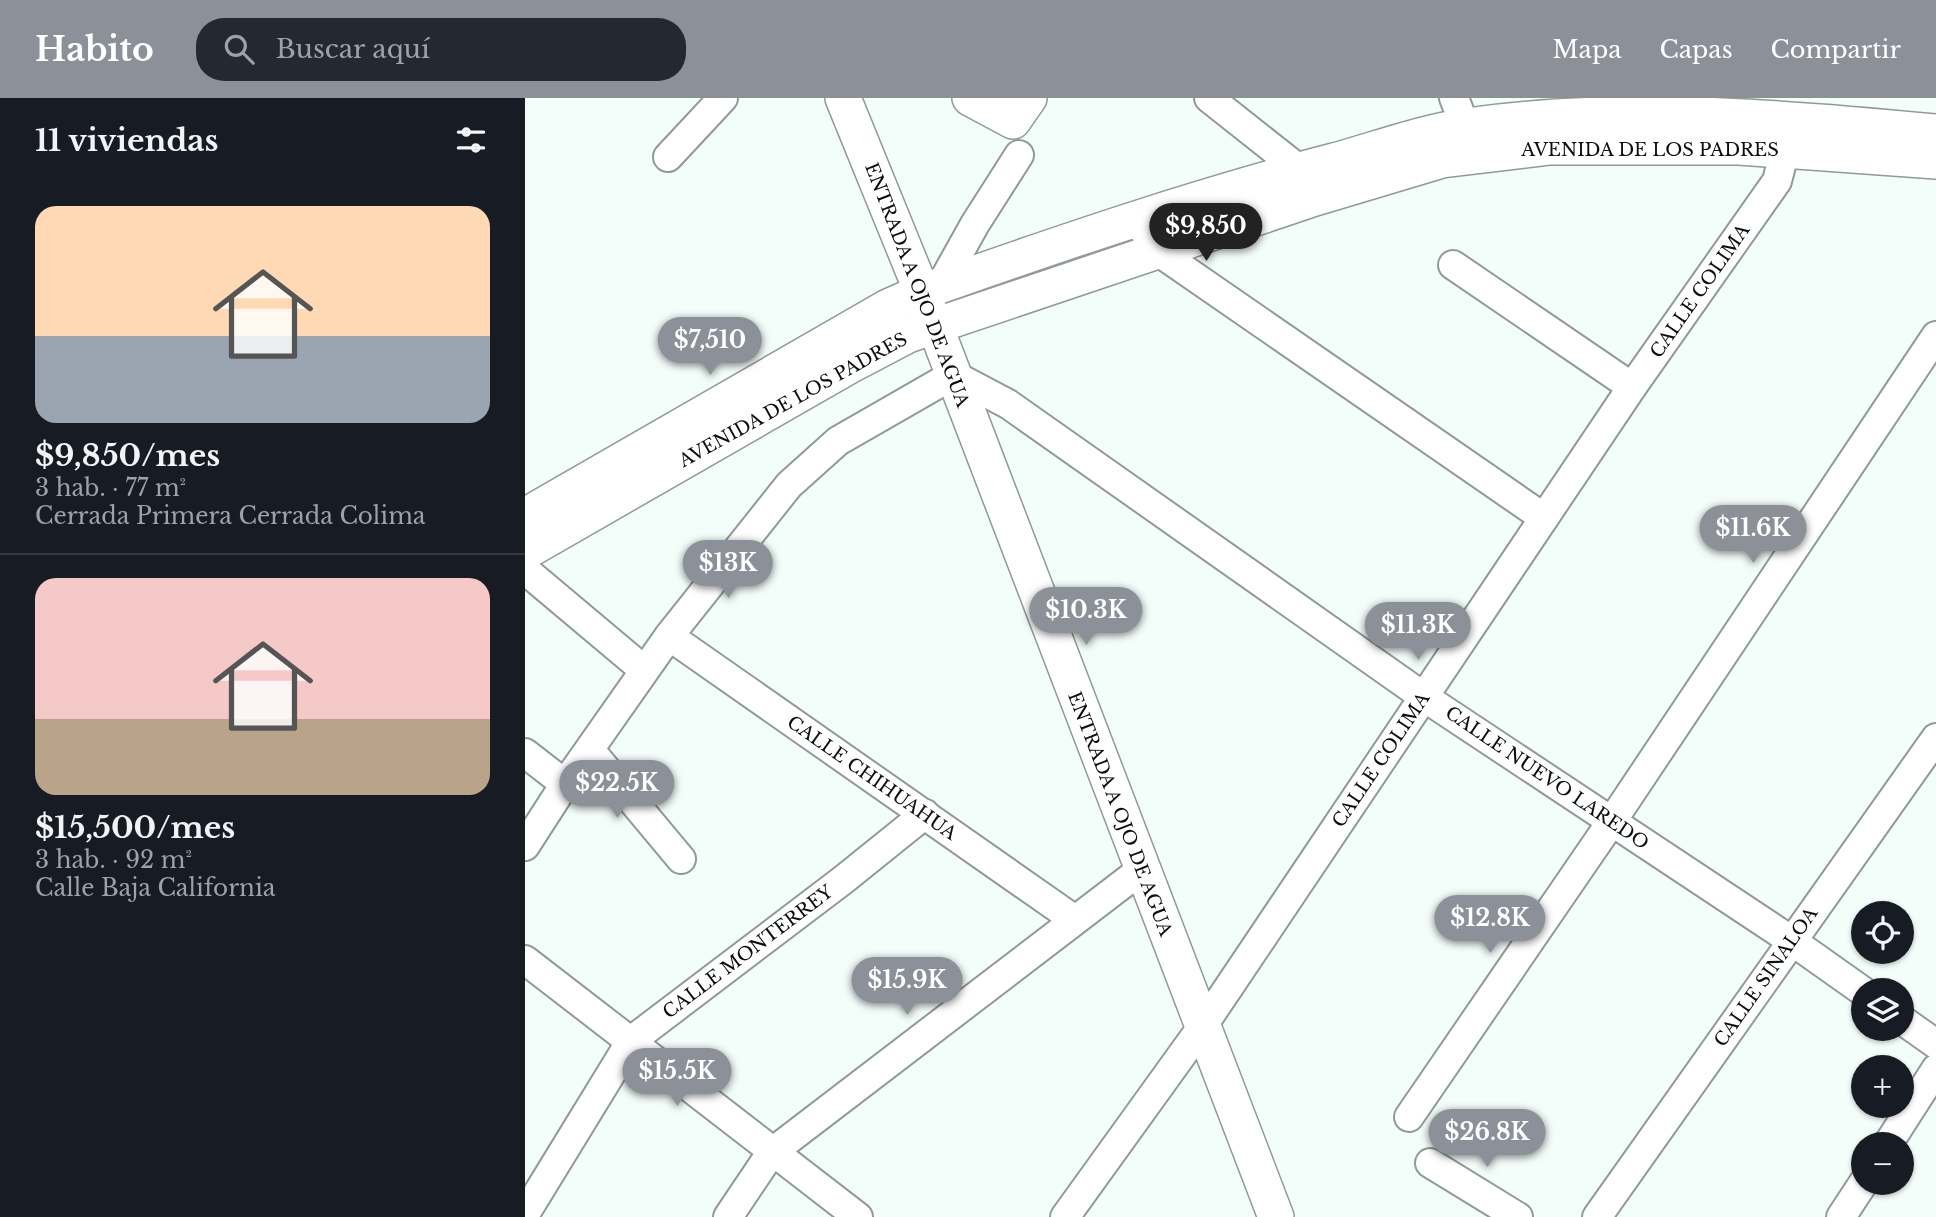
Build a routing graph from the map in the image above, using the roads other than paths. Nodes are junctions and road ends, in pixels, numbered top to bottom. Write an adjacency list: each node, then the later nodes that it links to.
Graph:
1 (723, 98): 11 (street)
2 (843, 98): 17 (street, ENTRADA A OJO DE AGUA)
3 (971, 98): 4 (street)
4 (1029, 98)
5 (1209, 98): 13 (street)
6 (1565, 107): 7 (street, AVENIDA DE LOS PADRES); 9 (street, AVENIDA DE LOS PADRES)
7 (1459, 112): 13 (street, AVENIDA DE LOS PADRES)
8 (1936, 132): 9 (street, AVENIDA DE LOS PADRES)
9 (1790, 134): 12 (street, AVENIDA DE LOS PADRES); 15 (street, AVENIDA DE LOS PADRES); 21 (street, CALLE COLIMA)
10 (1019, 155): 17 (street)
11 (668, 157)
12 (1936, 161)
13 (1300, 170): 14 (street, AVENIDA DE LOS PADRES)
14 (1136, 218): 15 (street); 17 (street, AVENIDA DE LOS PADRES)
15 (1156, 250): 18 (street, AVENIDA DE LOS PADRES); 23 (street)
16 (1453, 265): 21 (street)
17 (931, 288): 18 (street, ENTRADA A OJO DE AGUA); 22 (street, AVENIDA DE LOS PADRES)
18 (935, 325): 20 (street, ENTRADA A OJO DE AGUA); 24 (street, AVENIDA DE LOS PADRES)
19 (1936, 336): 34 (street)
20 (953, 375): 26 (street); 28 (street, CALLE NUEVO LAREDO); 37 (street, ENTRADA A OJO DE AGUA)
21 (1632, 387): 23 (street, CALLE COLIMA)
22 (525, 516)
23 (1544, 518): 28 (street, CALLE COLIMA)
24 (525, 552)
25 (525, 570): 27 (street)
26 (669, 636): 27 (street); 33 (street, CALLE CHIHUAHUA)
27 (644, 670): 30 (street)
28 (1424, 697): 34 (street, CALLE NUEVO LAREDO); 42 (street, CALLE COLIMA)
29 (1936, 738): 39 (street, CALLE SINALOA)
30 (590, 750): 32 (street); 36 (street)
31 (525, 753): 32 (street)
32 (565, 784): 35 (street)
33 (925, 814): 38 (street, CALLE CHIHUAHUA); 44 (street, CALLE MONTERREY)
34 (1612, 821): 39 (street, CALLE NUEVO LAREDO); 47 (street)
35 (525, 846)
36 (681, 859)
37 (1141, 870): 38 (street); 42 (street, ENTRADA A OJO DE AGUA)
38 (1075, 920): 49 (street)
39 (1792, 941): 41 (street, CALLE NUEVO LAREDO); 58 (street, CALLE SINALOA)
40 (525, 960): 44 (street)
41 (1851, 983)
42 (1202, 1027): 55 (street, CALLE COLIMA); 56 (street, ENTRADA A OJO DE AGUA)
43 (1914, 1028): 45 (street)
44 (631, 1041): 49 (street); 52 (street, CALLE MONTERREY)
45 (1936, 1044)
46 (1936, 1069): 48 (street)
47 (1409, 1117)
48 (1896, 1132)
49 (771, 1153): 53 (street); 54 (street)
50 (1430, 1163): 57 (street)
51 (1855, 1195): 59 (street)
52 (525, 1214)
53 (729, 1217)
54 (858, 1217)
55 (1065, 1217)
56 (1276, 1217)
57 (1518, 1217)
58 (1597, 1217)
59 (1841, 1217)

